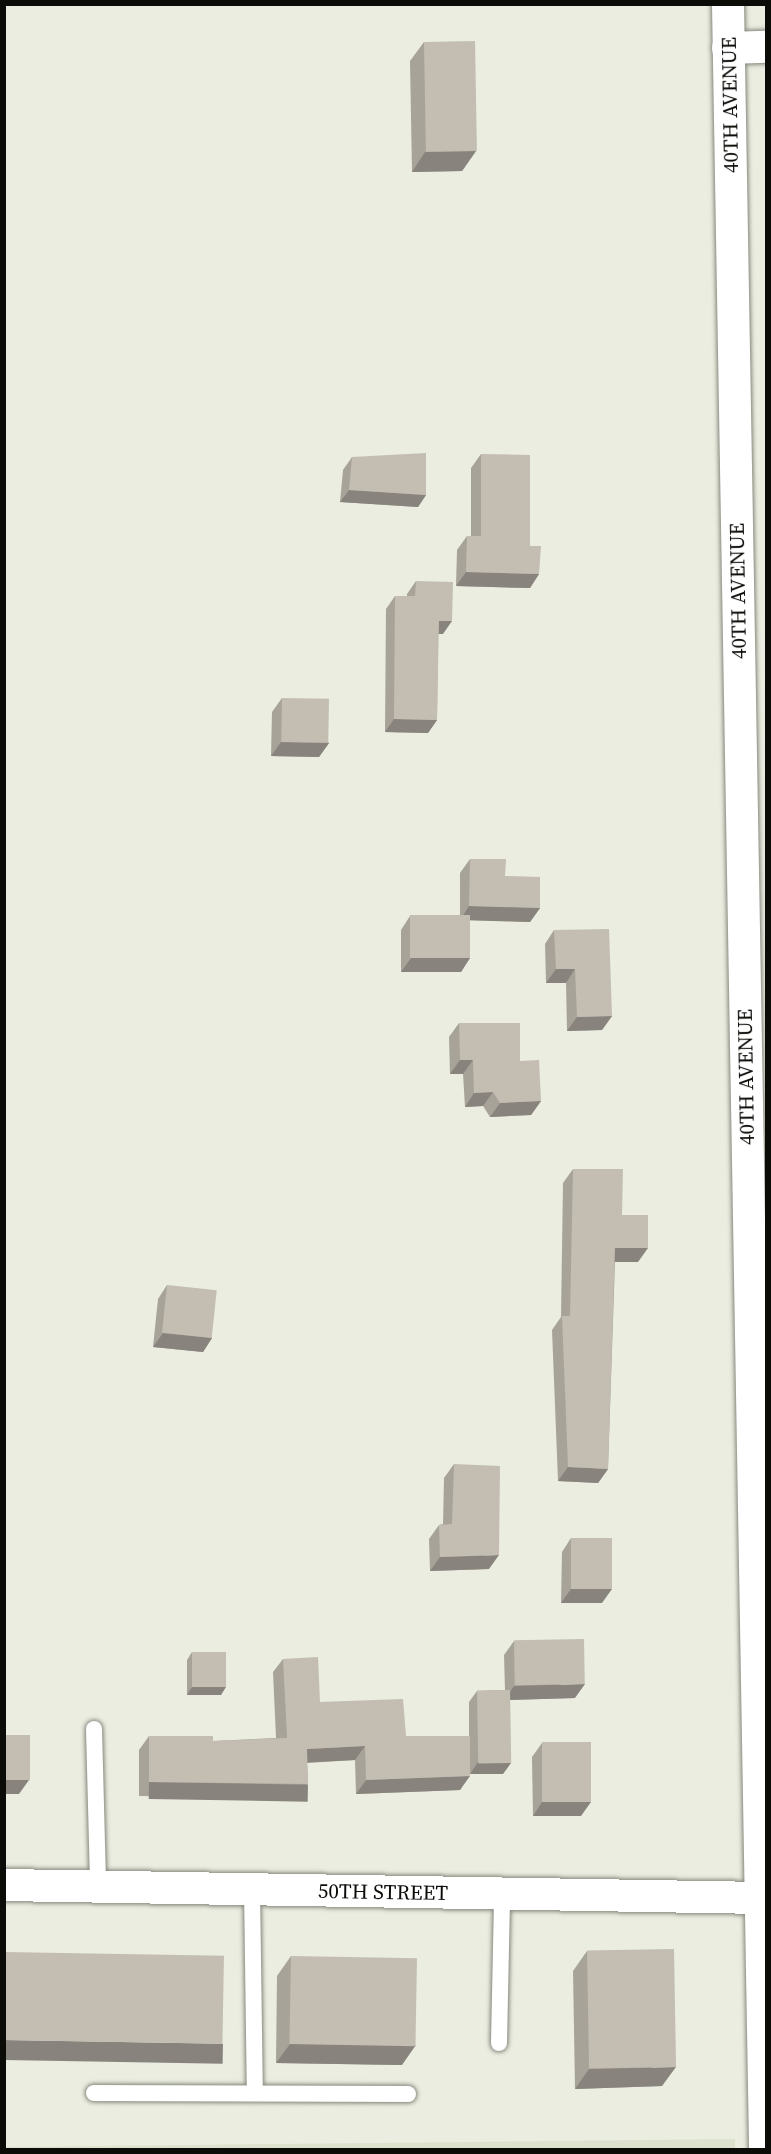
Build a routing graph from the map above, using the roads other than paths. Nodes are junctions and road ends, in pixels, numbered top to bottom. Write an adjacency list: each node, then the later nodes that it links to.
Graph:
1 (728, 4): 3 (street, 40TH AVENUE)
2 (766, 47): 3 (street)
3 (729, 48): 4 (street, 40TH AVENUE)
4 (760, 1634): 10 (street, 40TH AVENUE)
5 (94, 1729): 7 (lane)
6 (4, 1886): 7 (street, 50TH STREET)
7 (98, 1887): 8 (street, 50TH STREET)
8 (252, 1889): 9 (street, 50TH STREET); 13 (lane)
9 (502, 1894): 10 (street, 50TH STREET); 11 (lane)
10 (762, 1898): 15 (street, 40TH AVENUE)
11 (499, 2043)
12 (94, 2093): 13 (lane)
13 (255, 2093): 14 (lane)
14 (408, 2094)
15 (765, 2150)

